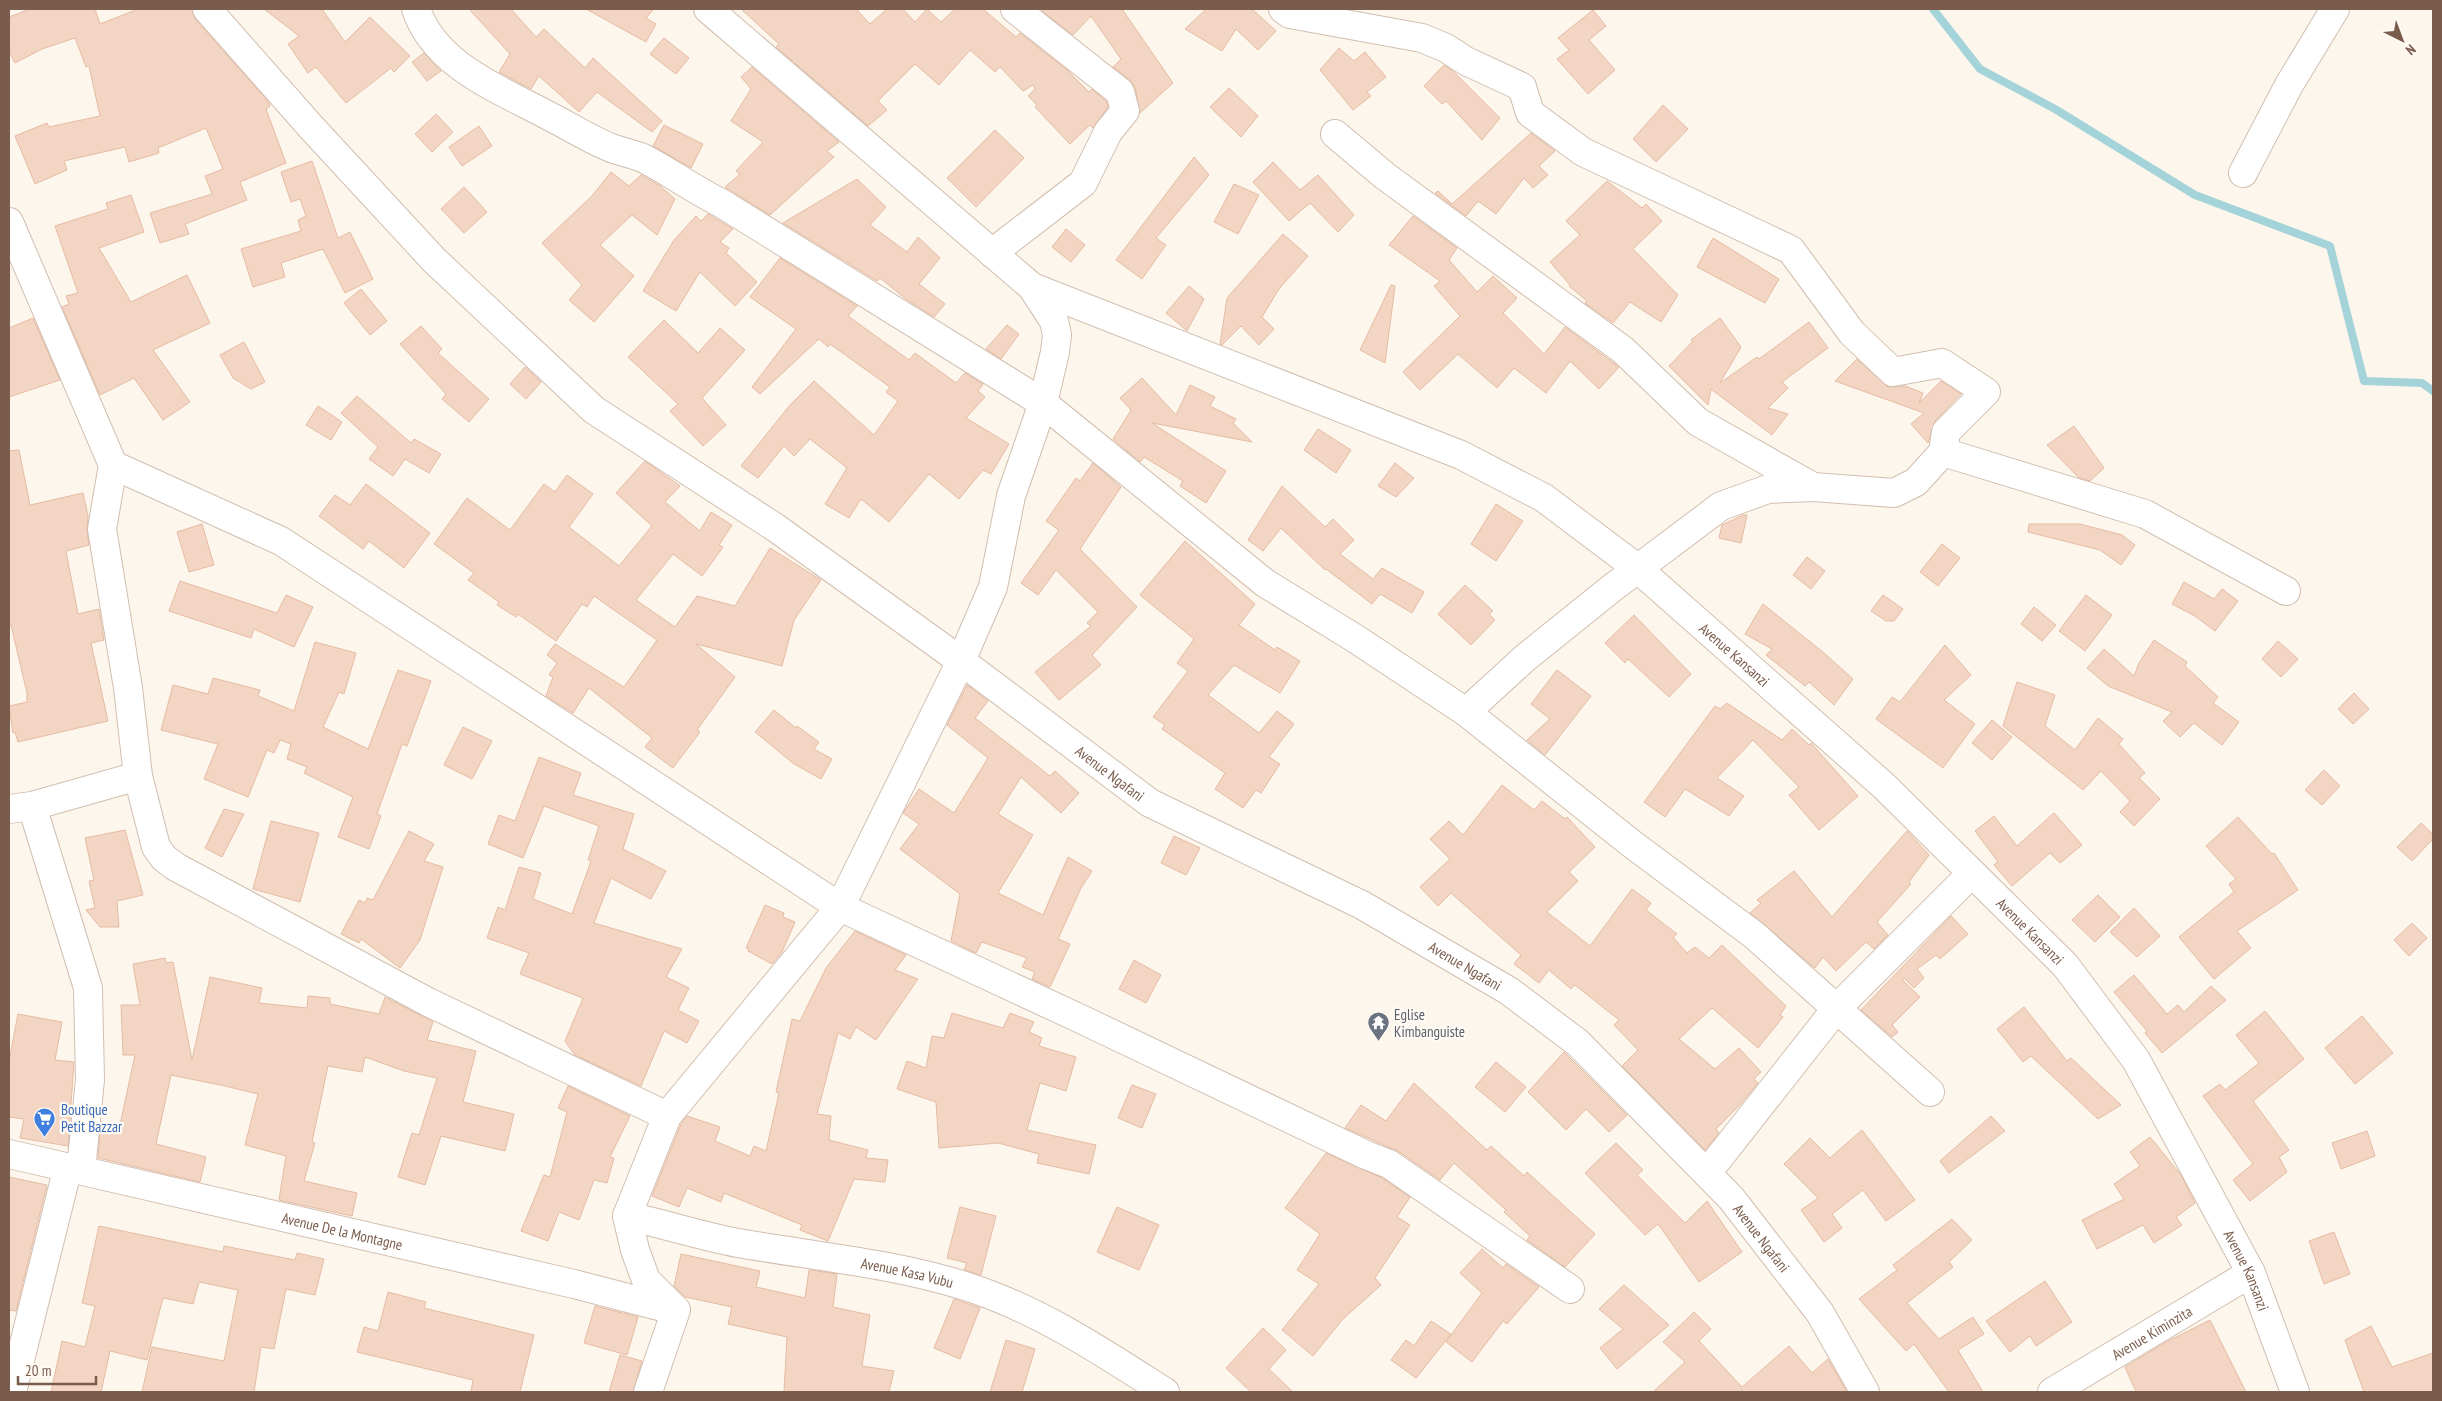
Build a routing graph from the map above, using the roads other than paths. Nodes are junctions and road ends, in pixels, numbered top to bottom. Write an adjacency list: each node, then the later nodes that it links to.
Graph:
1 (207, 9): 18 (street, Avenue Ngafani)
2 (416, 9): 12 (street)
3 (708, 9): 10 (street)
4 (1015, 9): 10 (street)
5 (2335, 9): 8 (street)
6 (1287, 11): 13 (street)
7 (1335, 134): 15 (street)
8 (2243, 173)
9 (9, 222): 14 (street)
10 (992, 253): 11 (street)
11 (1032, 286): 12 (street); 16 (street, Avenue Kansanzi)
12 (1043, 402): 18 (street); 19 (street)
13 (1943, 452): 15 (street); 17 (street)
14 (113, 465): 20 (street); 23 (street)
15 (1813, 487): 16 (street)
16 (1637, 568): 19 (street); 22 (street, Avenue Kansanzi)
17 (2286, 592)
18 (961, 661): 23 (street); 29 (street, Avenue Ngafani)
19 (1466, 712): 24 (street)
20 (138, 776): 21 (street); 26 (street)
21 (20, 808): 28 (street)
22 (1971, 874): 24 (street); 31 (street, Avenue Kansanzi)
23 (840, 907): 26 (street); 32 (street)
24 (1836, 1009): 25 (street); 29 (street)
25 (1930, 1092)
26 (667, 1116): 30 (street)
27 (9, 1154): 28 (street, Avenue De la Montagne)
28 (74, 1168): 33 (street, Avenue De la Montagne); 35 (street)
29 (1707, 1173): 37 (street, Avenue Ngafani)
30 (627, 1216): 33 (street); 34 (street, Avenue Kasa Vubu)
31 (2250, 1273): 38 (street, Avenue Kiminzita); 39 (street, Avenue Kansanzi)
32 (1570, 1289)
33 (676, 1310): 36 (street)
34 (1154, 1389)
35 (12, 1392)
36 (648, 1392)
37 (1865, 1392)
38 (2052, 1392)
39 (2295, 1392)

